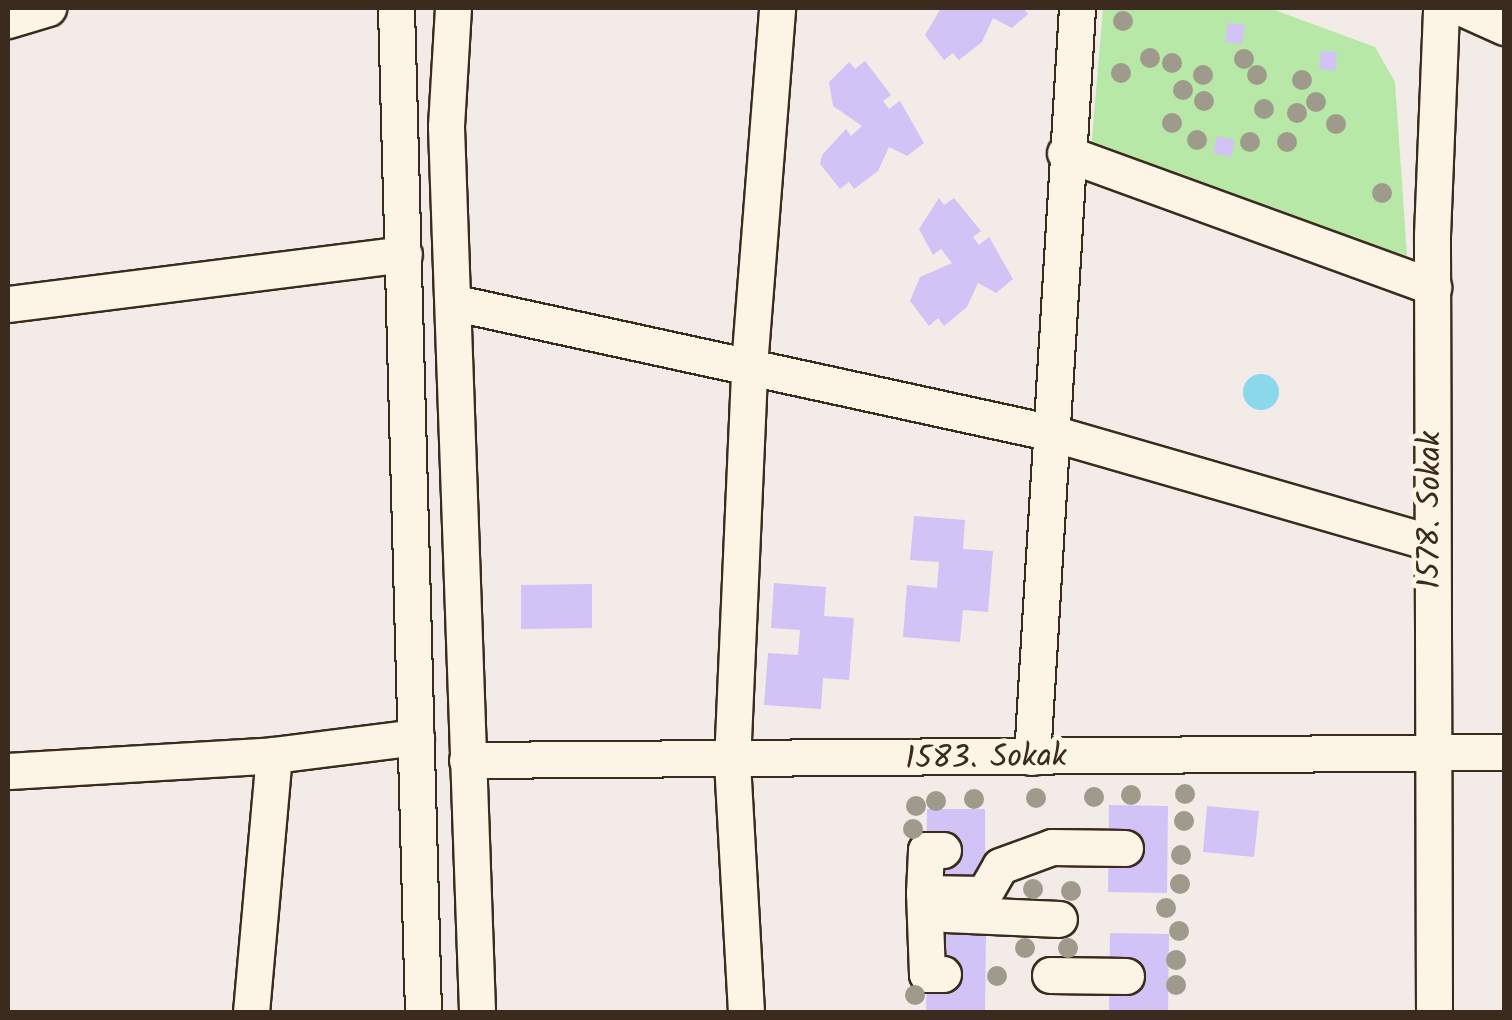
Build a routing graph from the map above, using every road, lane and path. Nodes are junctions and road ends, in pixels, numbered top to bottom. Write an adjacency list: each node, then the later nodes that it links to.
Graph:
1 (48, 8): 8 (street)
2 (396, 8): 11 (street)
3 (453, 8): 13 (street)
4 (776, 8): 15 (street)
5 (1078, 8): 10 (street)
6 (1441, 8): 12 (street, 1578. Sokak)
7 (1462, 8): 9 (street)
8 (8, 20)
9 (1504, 27)
10 (1065, 153): 12 (street); 16 (street)
11 (404, 254): 14 (street); 18 (street)
12 (1433, 286): 17 (street, 1578. Sokak)
13 (456, 303): 15 (street); 23 (street)
14 (8, 304)
15 (749, 366): 16 (street); 24 (street)
16 (1048, 432): 17 (street); 22 (street)
17 (1430, 542): 21 (street, 1578. Sokak)
18 (416, 737): 20 (street); 34 (street)
19 (1504, 752): 21 (street, 1583. Sokak)
20 (274, 755): 25 (street); 33 (street)
21 (1434, 756): 22 (street, 1583. Sokak); 37 (street, 1578. Sokak)
22 (1032, 757): 24 (street, 1583. Sokak)
23 (468, 760): 24 (street, 1583. Sokak); 35 (street)
24 (732, 763): 36 (street)
25 (8, 771)
26 (1125, 848): 28 (street)
27 (943, 850): 28 (street)
28 (925, 903): 29 (street); 30 (street)
29 (1059, 918)
30 (943, 974)
31 (1050, 975): 32 (street)
32 (1126, 976)
33 (251, 1012)
34 (423, 1012)
35 (477, 1012)
36 (746, 1012)
37 (1434, 1012)

